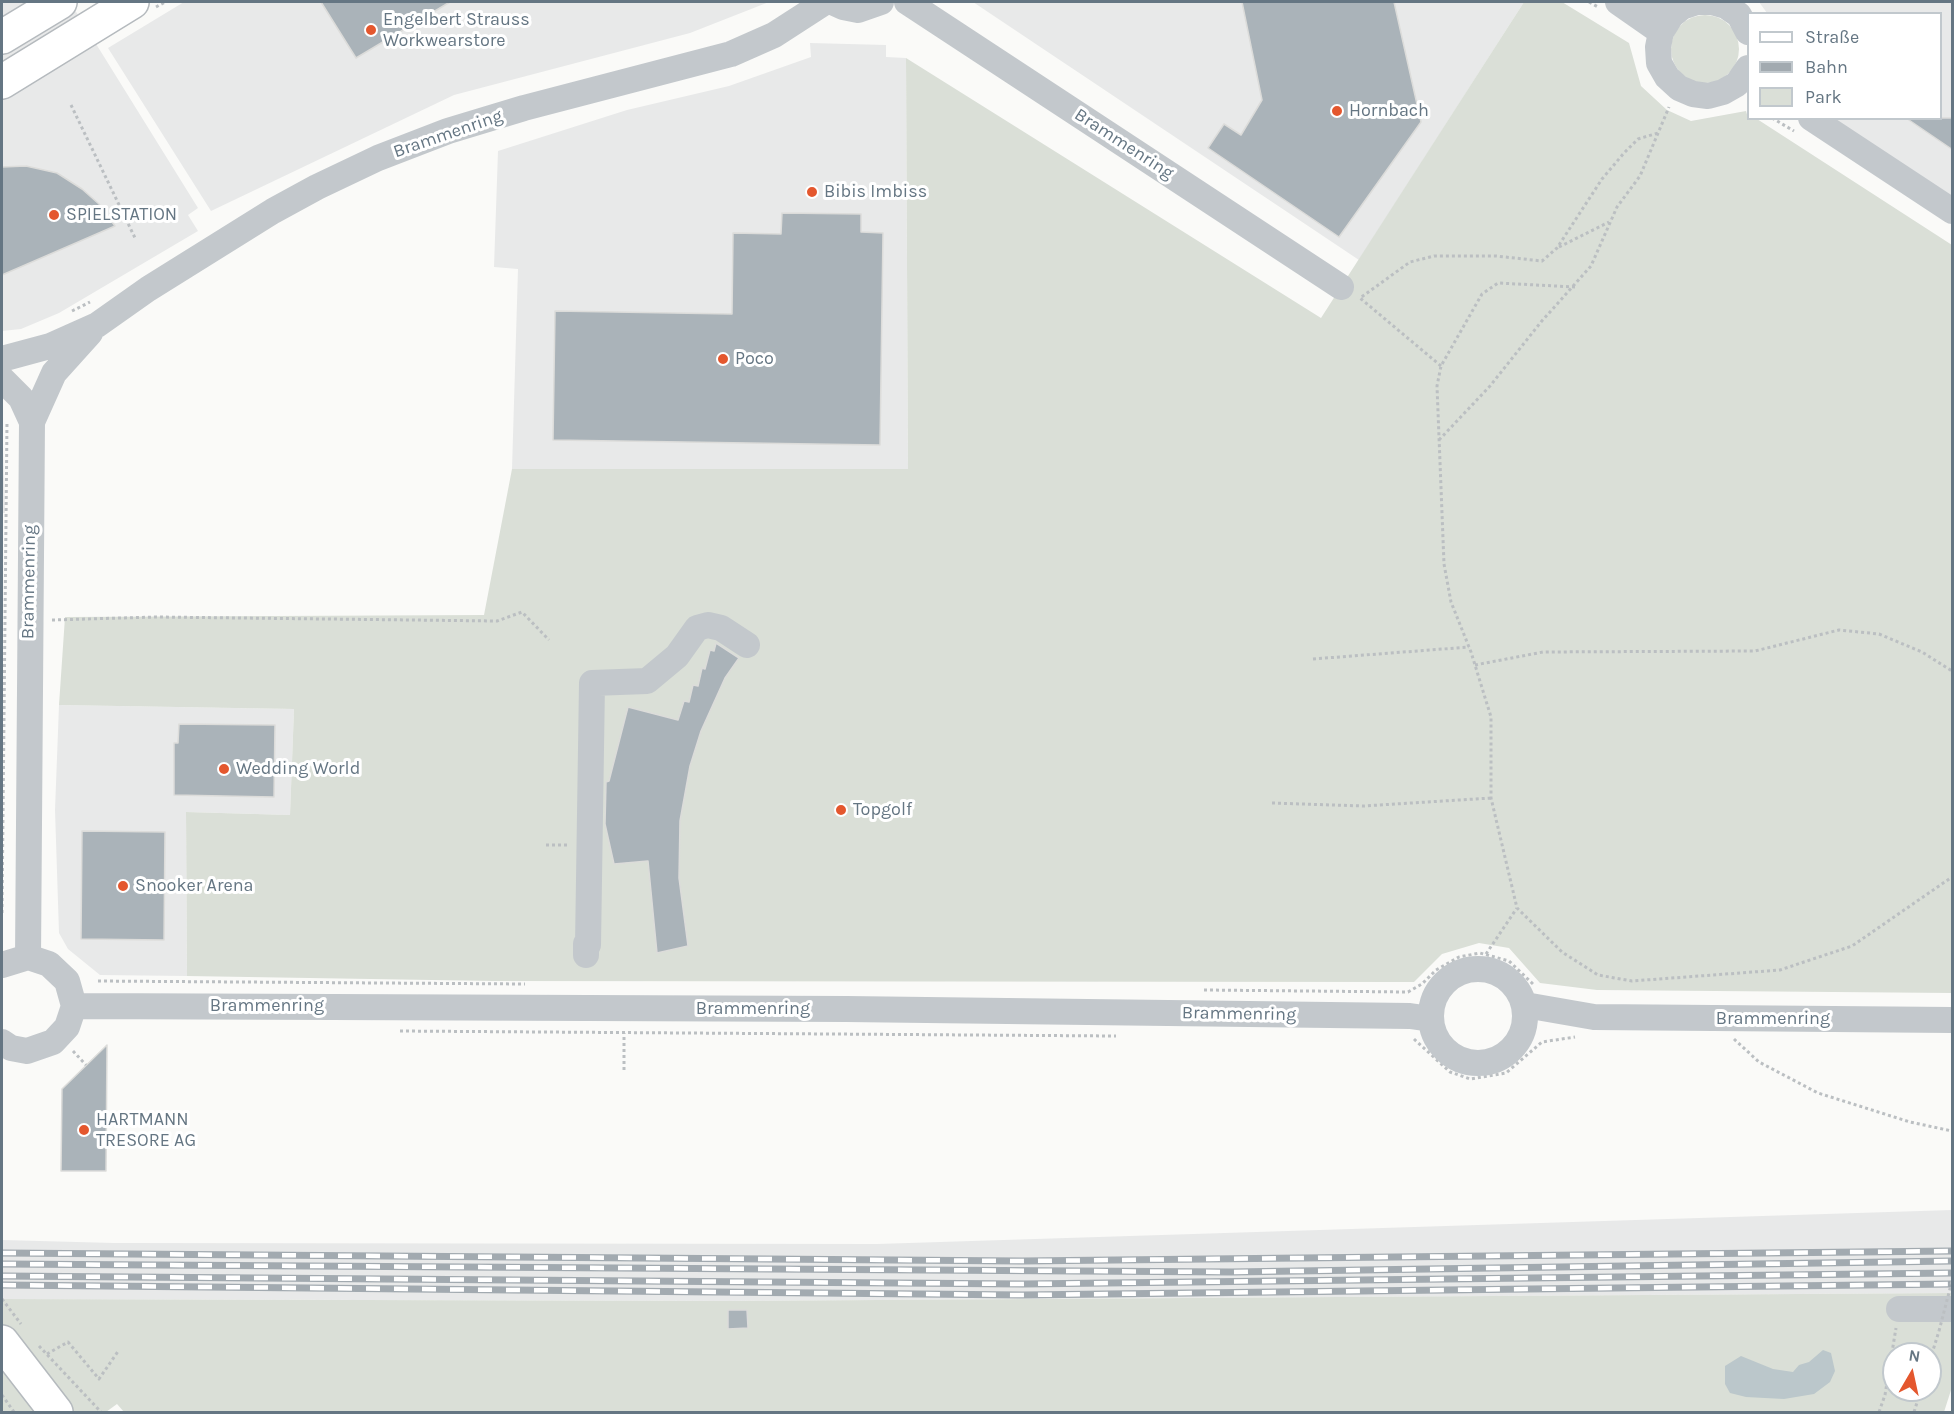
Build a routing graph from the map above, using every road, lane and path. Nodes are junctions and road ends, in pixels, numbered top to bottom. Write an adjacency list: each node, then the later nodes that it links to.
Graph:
1 (60, 2): 11 (main road)
2 (132, 2): 13 (main road)
3 (825, 2): 24 (street, Brammenring)
4 (832, 2): 5 (street)
5 (881, 2)
6 (908, 2): 22 (street, Brammenring)
7 (1618, 2): 9 (street)
8 (1649, 2): 9 (street)
9 (1669, 22): 10 (street); 14 (street)
10 (1747, 29)
11 (2, 38)
12 (1745, 81): 14 (street)
13 (2, 82)
14 (1679, 88): 17 (path)
15 (71, 105): 20 (path)
16 (1814, 120): 18 (street)
17 (1658, 133): 19 (path); 21 (path)
18 (1953, 211)
19 (1610, 222): 21 (path); 23 (path)
20 (136, 240)
21 (1557, 248): 26 (path)
22 (1341, 287)
23 (1575, 287): 26 (path); 30 (path)
24 (97, 325): 25 (street, Brammenring); 29 (street, Brammenring)
25 (2, 359)
26 (1441, 366): 30 (path)
27 (2, 379): 29 (street, Brammenring)
28 (4, 415): 31 (path)
29 (32, 422): 33 (street, Brammenring)
30 (1439, 440): 36 (path)
31 (6, 611): 32 (path); 44 (path)
32 (2, 614)
33 (29, 621): 34 (path); 47 (street, Brammenring)
34 (549, 640)
35 (747, 645): 46 (street)
36 (1469, 647): 37 (path); 38 (path)
37 (1313, 659)
38 (1475, 665): 39 (path); 40 (path)
39 (1953, 671)
40 (1491, 798): 41 (path); 43 (path)
41 (1272, 802)
42 (1953, 877): 43 (path)
43 (1517, 908): 45 (path)
44 (2, 913)
45 (1486, 954): 51 (path); 53 (path)
46 (586, 955)
47 (28, 957): 48 (street); 52 (street)
48 (2, 965)
49 (98, 981): 50 (path)
50 (526, 984)
51 (1195, 990)
52 (74, 1006): 54 (street, Brammenring); 62 (street)
53 (1529, 1008): 54 (street); 54 (street); 56 (street, Brammenring)
54 (1431, 1019)
55 (1953, 1020): 56 (street, Brammenring)
56 (1590, 1027): 60 (path)
57 (399, 1031): 58 (path)
58 (624, 1033): 59 (path); 65 (path)
59 (1123, 1036)
60 (1408, 1038)
61 (1744, 1038): 66 (path)
62 (2, 1042)
63 (68, 1050): 64 (path)
64 (86, 1065)
65 (624, 1070)
66 (1953, 1131)
67 (1953, 1281): 73 (path, bridge)
68 (2, 1299): 71 (path)
69 (1899, 1309): 70 (street); 80 (path)
70 (1953, 1309)
71 (12, 1333): 78 (main road)
72 (36, 1342): 75 (path)
73 (1936, 1342)
74 (119, 1350): 75 (path)
75 (47, 1354): 79 (path)
76 (2, 1395): 77 (path)
77 (14, 1413)
78 (56, 1413)
79 (101, 1413)
80 (1879, 1413)

